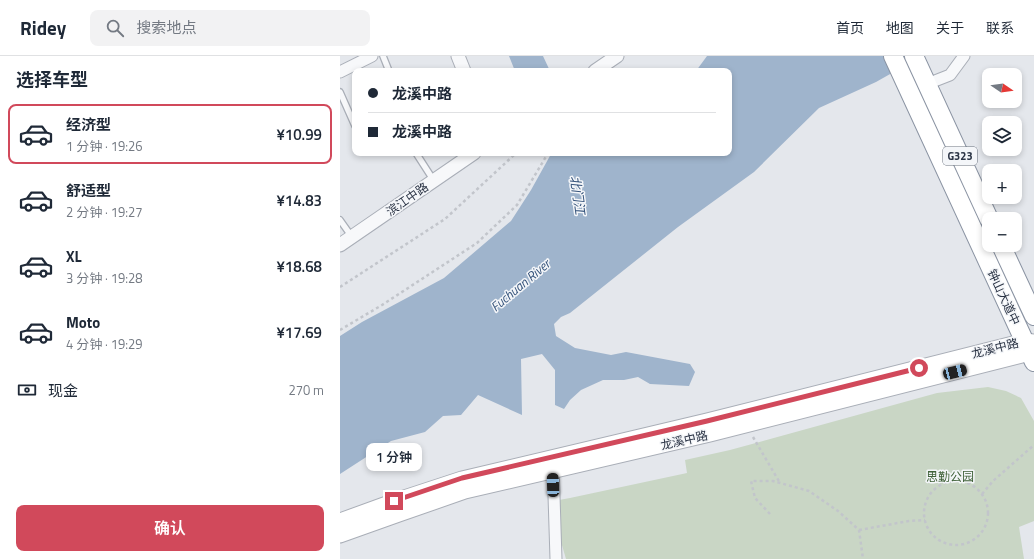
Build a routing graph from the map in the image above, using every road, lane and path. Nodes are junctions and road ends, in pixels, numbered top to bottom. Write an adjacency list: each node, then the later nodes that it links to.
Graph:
1 (372, 56): 12 (street)
2 (383, 56): 9 (lane)
3 (458, 56): 10 (street)
4 (617, 56): 8 (street)
5 (893, 56): 29 (highway, 钟山大道中 / G323)
6 (914, 56): 13 (highway, G323)
7 (964, 56): 13 (street)
8 (604, 60): 11 (street)
9 (388, 68)
10 (463, 68)
11 (597, 68)
12 (340, 72)
13 (929, 89): 21 (highway, G323)
14 (340, 92): 15 (lane)
15 (352, 119)
16 (418, 156): 20 (lane)
17 (470, 156): 20 (street, 滨江中路)
18 (513, 156): 26 (path)
19 (546, 156): 28 (path)
20 (434, 181): 23 (street, 滨江中路)
21 (986, 212)
22 (340, 220): 23 (lane)
23 (352, 237): 24 (street, 滨江中路)
24 (340, 245)
25 (1004, 252): 27 (highway, 钟山大道中)
26 (340, 287)
27 (1034, 316)
28 (340, 330)
29 (1031, 350): 30 (main road, 龙溪中路); 32 (main road, 龙溪中路)
30 (746, 425): 32 (main road, 龙溪中路); 33 (path)
31 (1034, 445): 34 (path)
32 (553, 464): 37 (main road, 龙溪中路); 39 (main road, 龙溪中路); 40 (street)
33 (780, 483): 35 (path); 38 (path)
34 (982, 494): 36 (path); 36 (path)
35 (770, 514)
36 (925, 520): 38 (path)
37 (340, 521)
38 (858, 530): 41 (path)
39 (340, 535)
40 (556, 559)
41 (863, 559)

